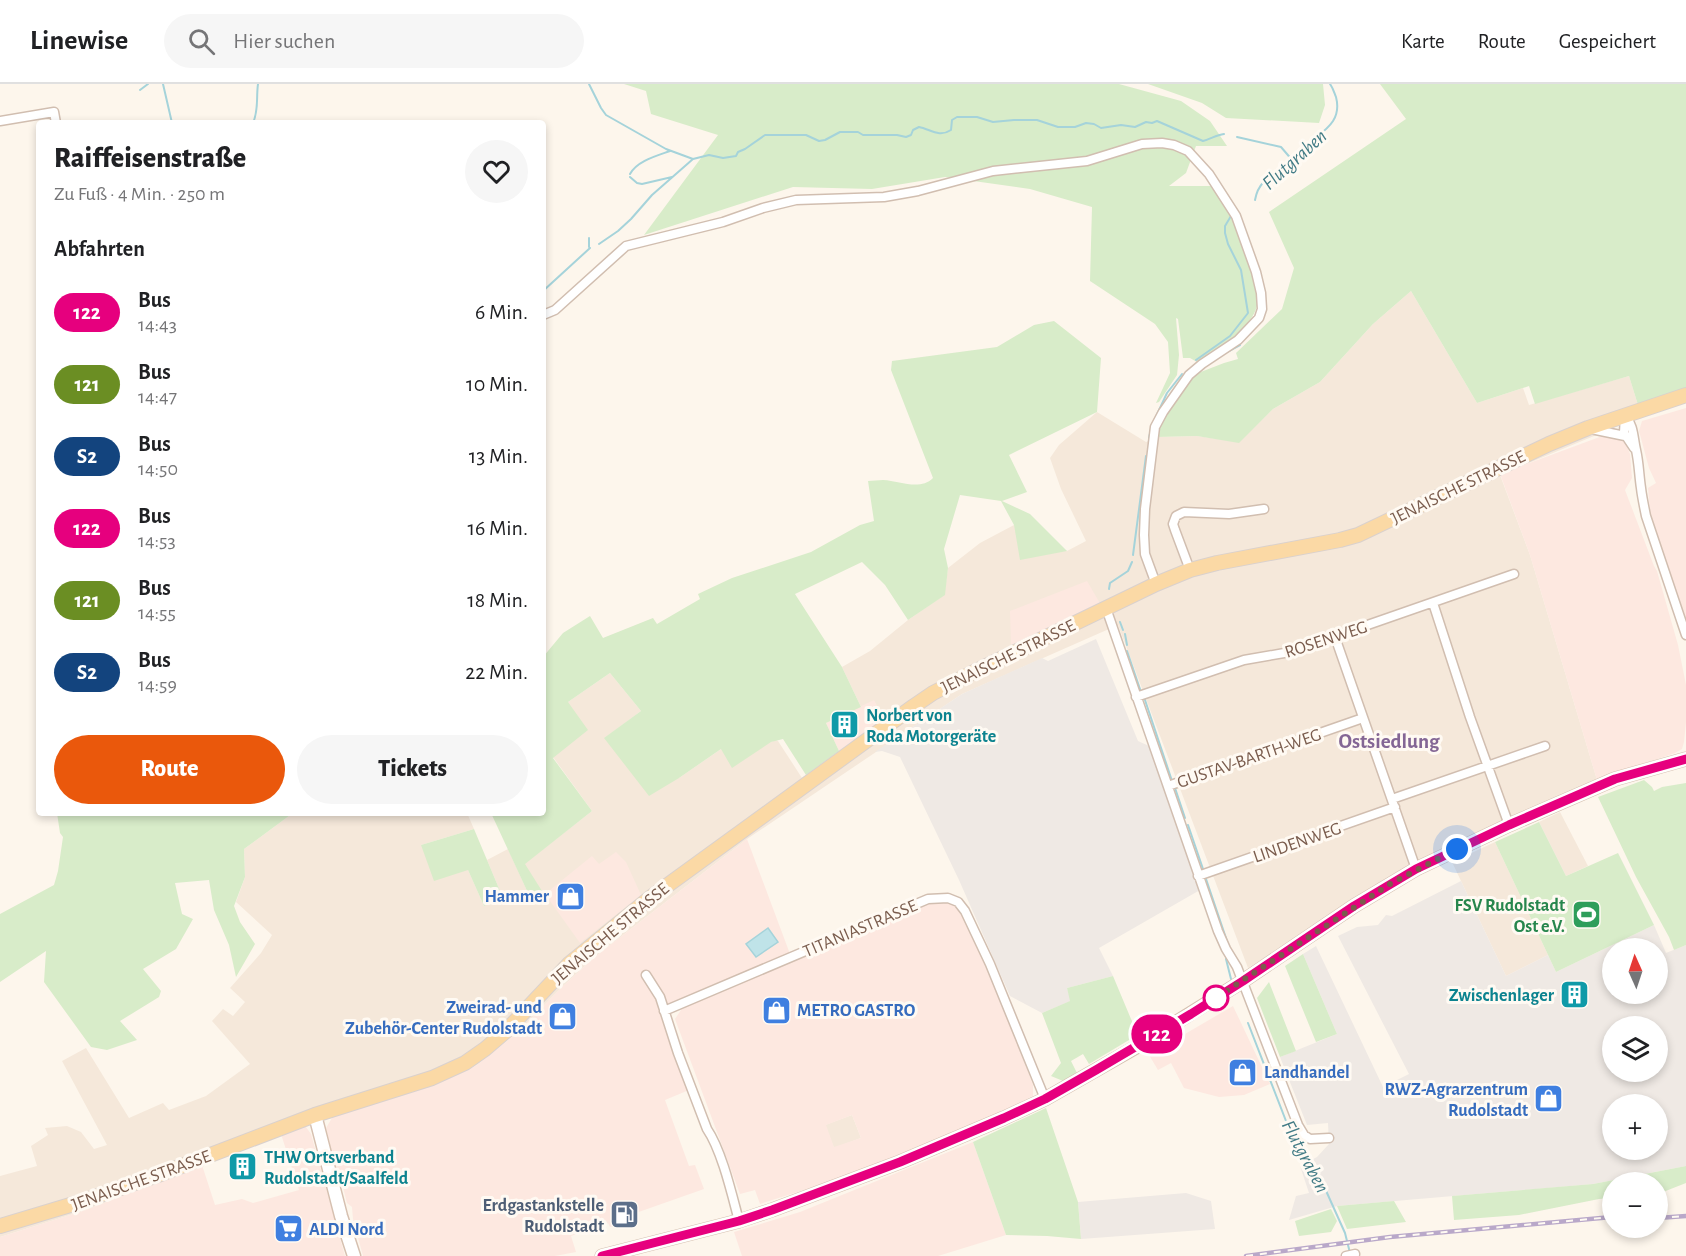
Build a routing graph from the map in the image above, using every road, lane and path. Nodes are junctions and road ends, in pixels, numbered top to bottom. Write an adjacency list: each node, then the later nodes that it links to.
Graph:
1 (55, 120): 2 (street)
2 (0, 122)
3 (546, 314): 12 (street)
4 (1686, 395): 5 (main road, JENAISCHE STRASSE)
5 (1625, 415): 6 (main road, JENAISCHE STRASSE); 7 (street); 8 (street)
6 (1588, 428): 7 (street); 10 (main road, JENAISCHE STRASSE)
7 (1625, 436): 8 (street)
8 (1636, 451): 15 (street)
9 (1264, 509): 10 (street)
10 (1191, 570): 12 (main road, JENAISCHE STRASSE)
11 (1514, 573): 13 (street, ROSENWEG)
12 (1156, 584): 14 (main road, JENAISCHE STRASSE)
13 (1433, 603): 16 (street, ROSENWEG); 21 (street)
14 (1106, 608): 17 (street); 31 (main road, JENAISCHE STRASSE)
15 (1686, 635)
16 (1335, 636): 17 (street, ROSENWEG); 18 (street)
17 (1136, 697): 22 (street)
18 (1364, 718): 22 (street, GUSTAV-BARTH-WEG); 23 (street)
19 (1545, 746): 21 (street, LINDENWEG)
20 (1686, 759): 24 (street)
21 (1488, 766): 23 (street, LINDENWEG); 24 (street)
22 (1168, 786): 26 (street)
23 (1394, 803): 25 (street); 26 (street, LINDENWEG)
24 (1509, 825): 25 (street)
25 (1416, 869): 28 (street)
26 (1198, 876): 28 (street)
27 (646, 975): 29 (street)
28 (1243, 981): 30 (street); 32 (street)
29 (664, 1011): 30 (street, TITANIASTRASSE); 33 (street)
30 (1045, 1099): 33 (street)
31 (315, 1115): 34 (main road, JENAISCHE STRASSE); 35 (street)
32 (1329, 1138)
33 (739, 1221): 36 (street)
34 (0, 1226)
35 (354, 1256)
36 (602, 1256)

